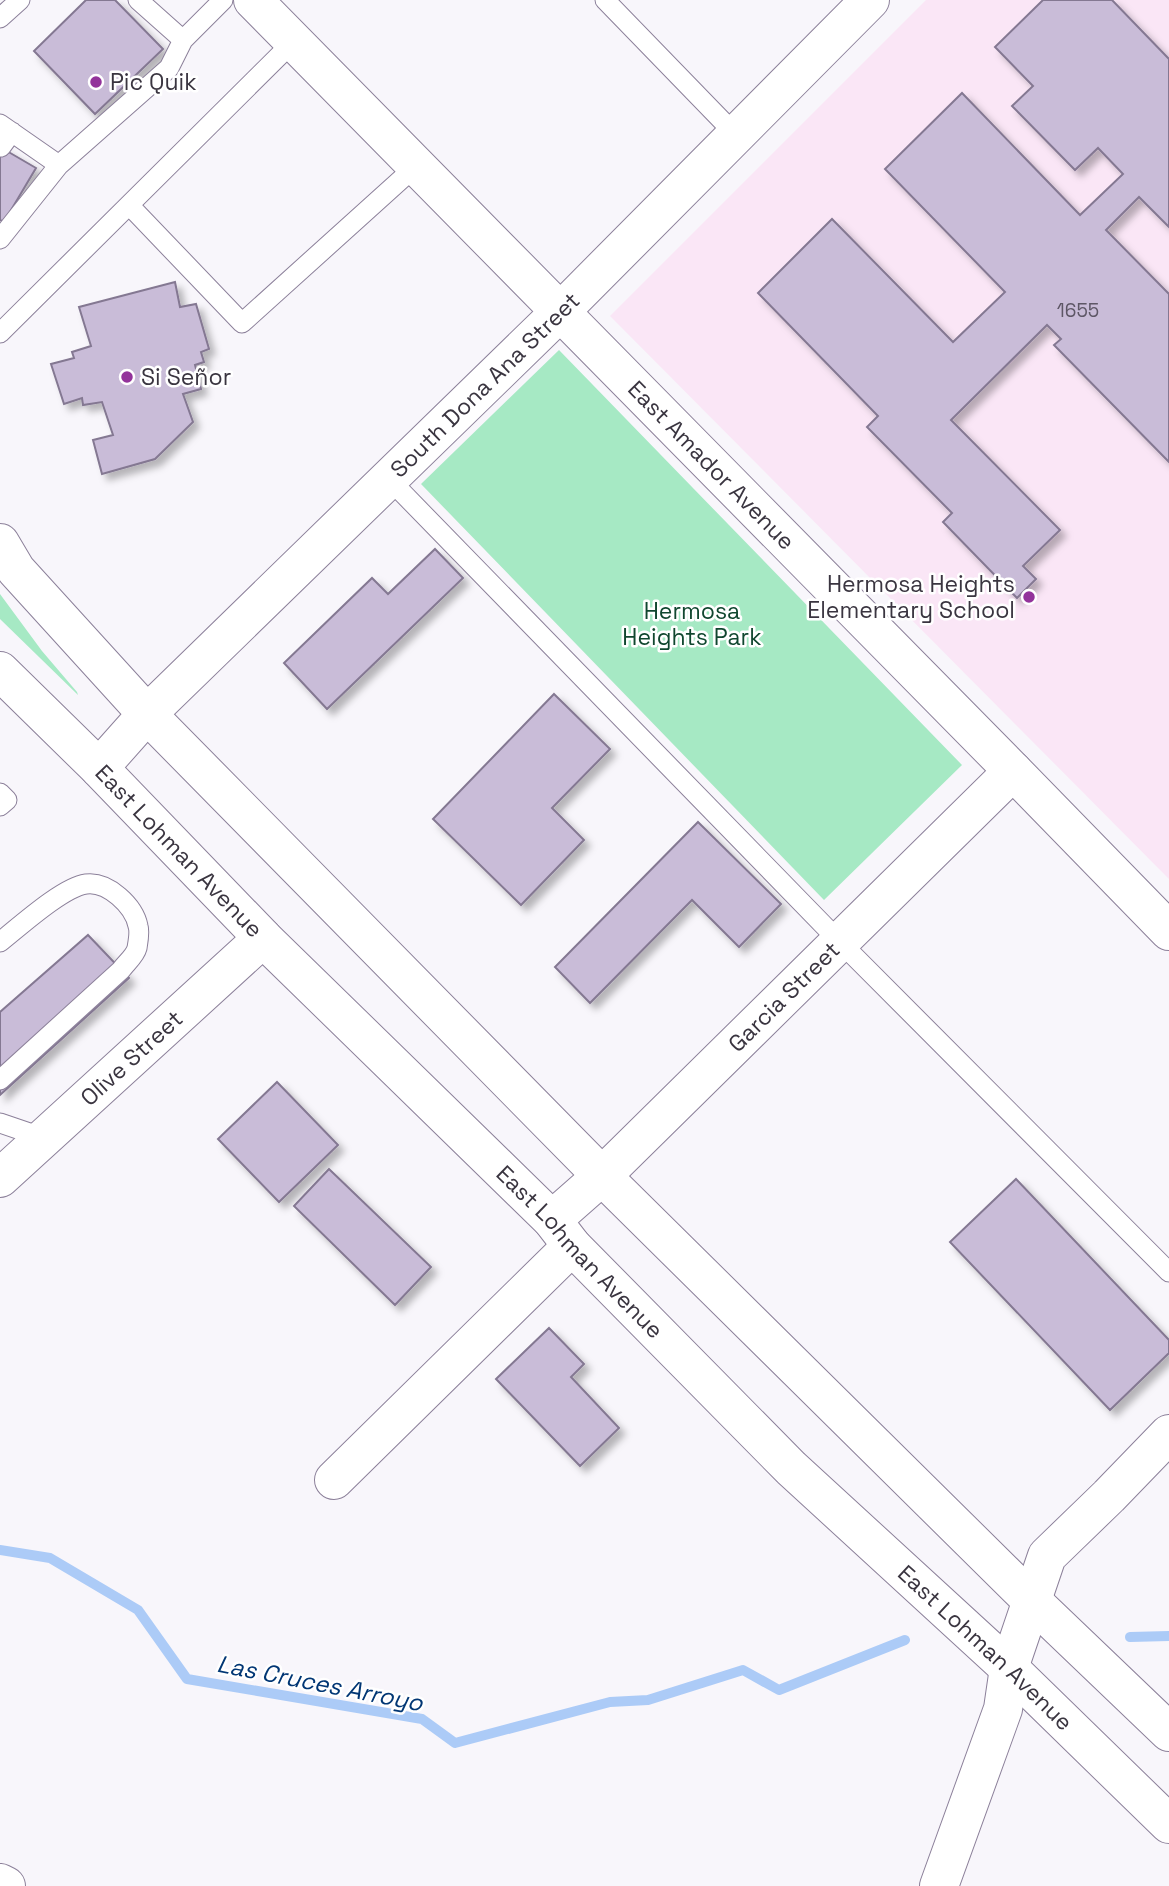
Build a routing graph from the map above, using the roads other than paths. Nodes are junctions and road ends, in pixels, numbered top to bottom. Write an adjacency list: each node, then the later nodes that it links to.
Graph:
1 (20, 0): 7 (lane)
2 (138, 0): 8 (lane)
3 (223, 0): 8 (lane)
4 (253, 0): 9 (street, East Amador Avenue)
5 (605, 0): 11 (lane)
6 (870, 0): 11 (street, South Dona Ana Street)
7 (0, 18)
8 (183, 40): 12 (lane)
9 (294, 41): 13 (street, East Amador Avenue); 14 (lane)
10 (4, 134): 12 (lane)
11 (736, 135): 16 (street, South Dona Ana Street)
12 (59, 164): 15 (lane)
13 (416, 166): 14 (lane); 16 (street, East Amador Avenue)
14 (129, 205): 17 (lane)
15 (0, 239)
16 (560, 312): 18 (street, South Dona Ana Street); 23 (street, East Amador Avenue)
17 (0, 333)
18 (389, 480): 21 (street, South Dona Ana Street); 29 (lane)
19 (0, 543): 21 (street)
20 (0, 671): 22 (street, East Lohman Avenue)
21 (147, 714): 22 (street, South Dona Ana Street); 33 (street)
22 (99, 768): 27 (street, East Lohman Avenue)
23 (1013, 771): 26 (street, East Amador Avenue); 29 (street, Garcia Street)
24 (0, 793): 25 (lane)
25 (0, 806)
26 (1169, 931)
27 (263, 938): 32 (street, Olive Street); 35 (street, East Lohman Avenue)
28 (0, 942): 30 (lane)
29 (840, 942): 33 (street, Garcia Street); 36 (lane)
30 (0, 1080)
31 (0, 1123): 32 (lane)
32 (44, 1138): 34 (street, Olive Street)
33 (602, 1176): 35 (street, Garcia Street); 39 (street)
34 (0, 1178)
35 (562, 1233): 38 (street, Garcia Street); 40 (street, East Lohman Avenue)
36 (1169, 1272)
37 (1169, 1434): 39 (street)
38 (334, 1480)
39 (1031, 1600): 40 (street); 41 (street)
40 (1009, 1668): 42 (street, East Lohman Avenue); 45 (street)
41 (1169, 1732)
42 (1169, 1824)
43 (0, 1883): 44 (street)
44 (6, 1886)
45 (939, 1886)

